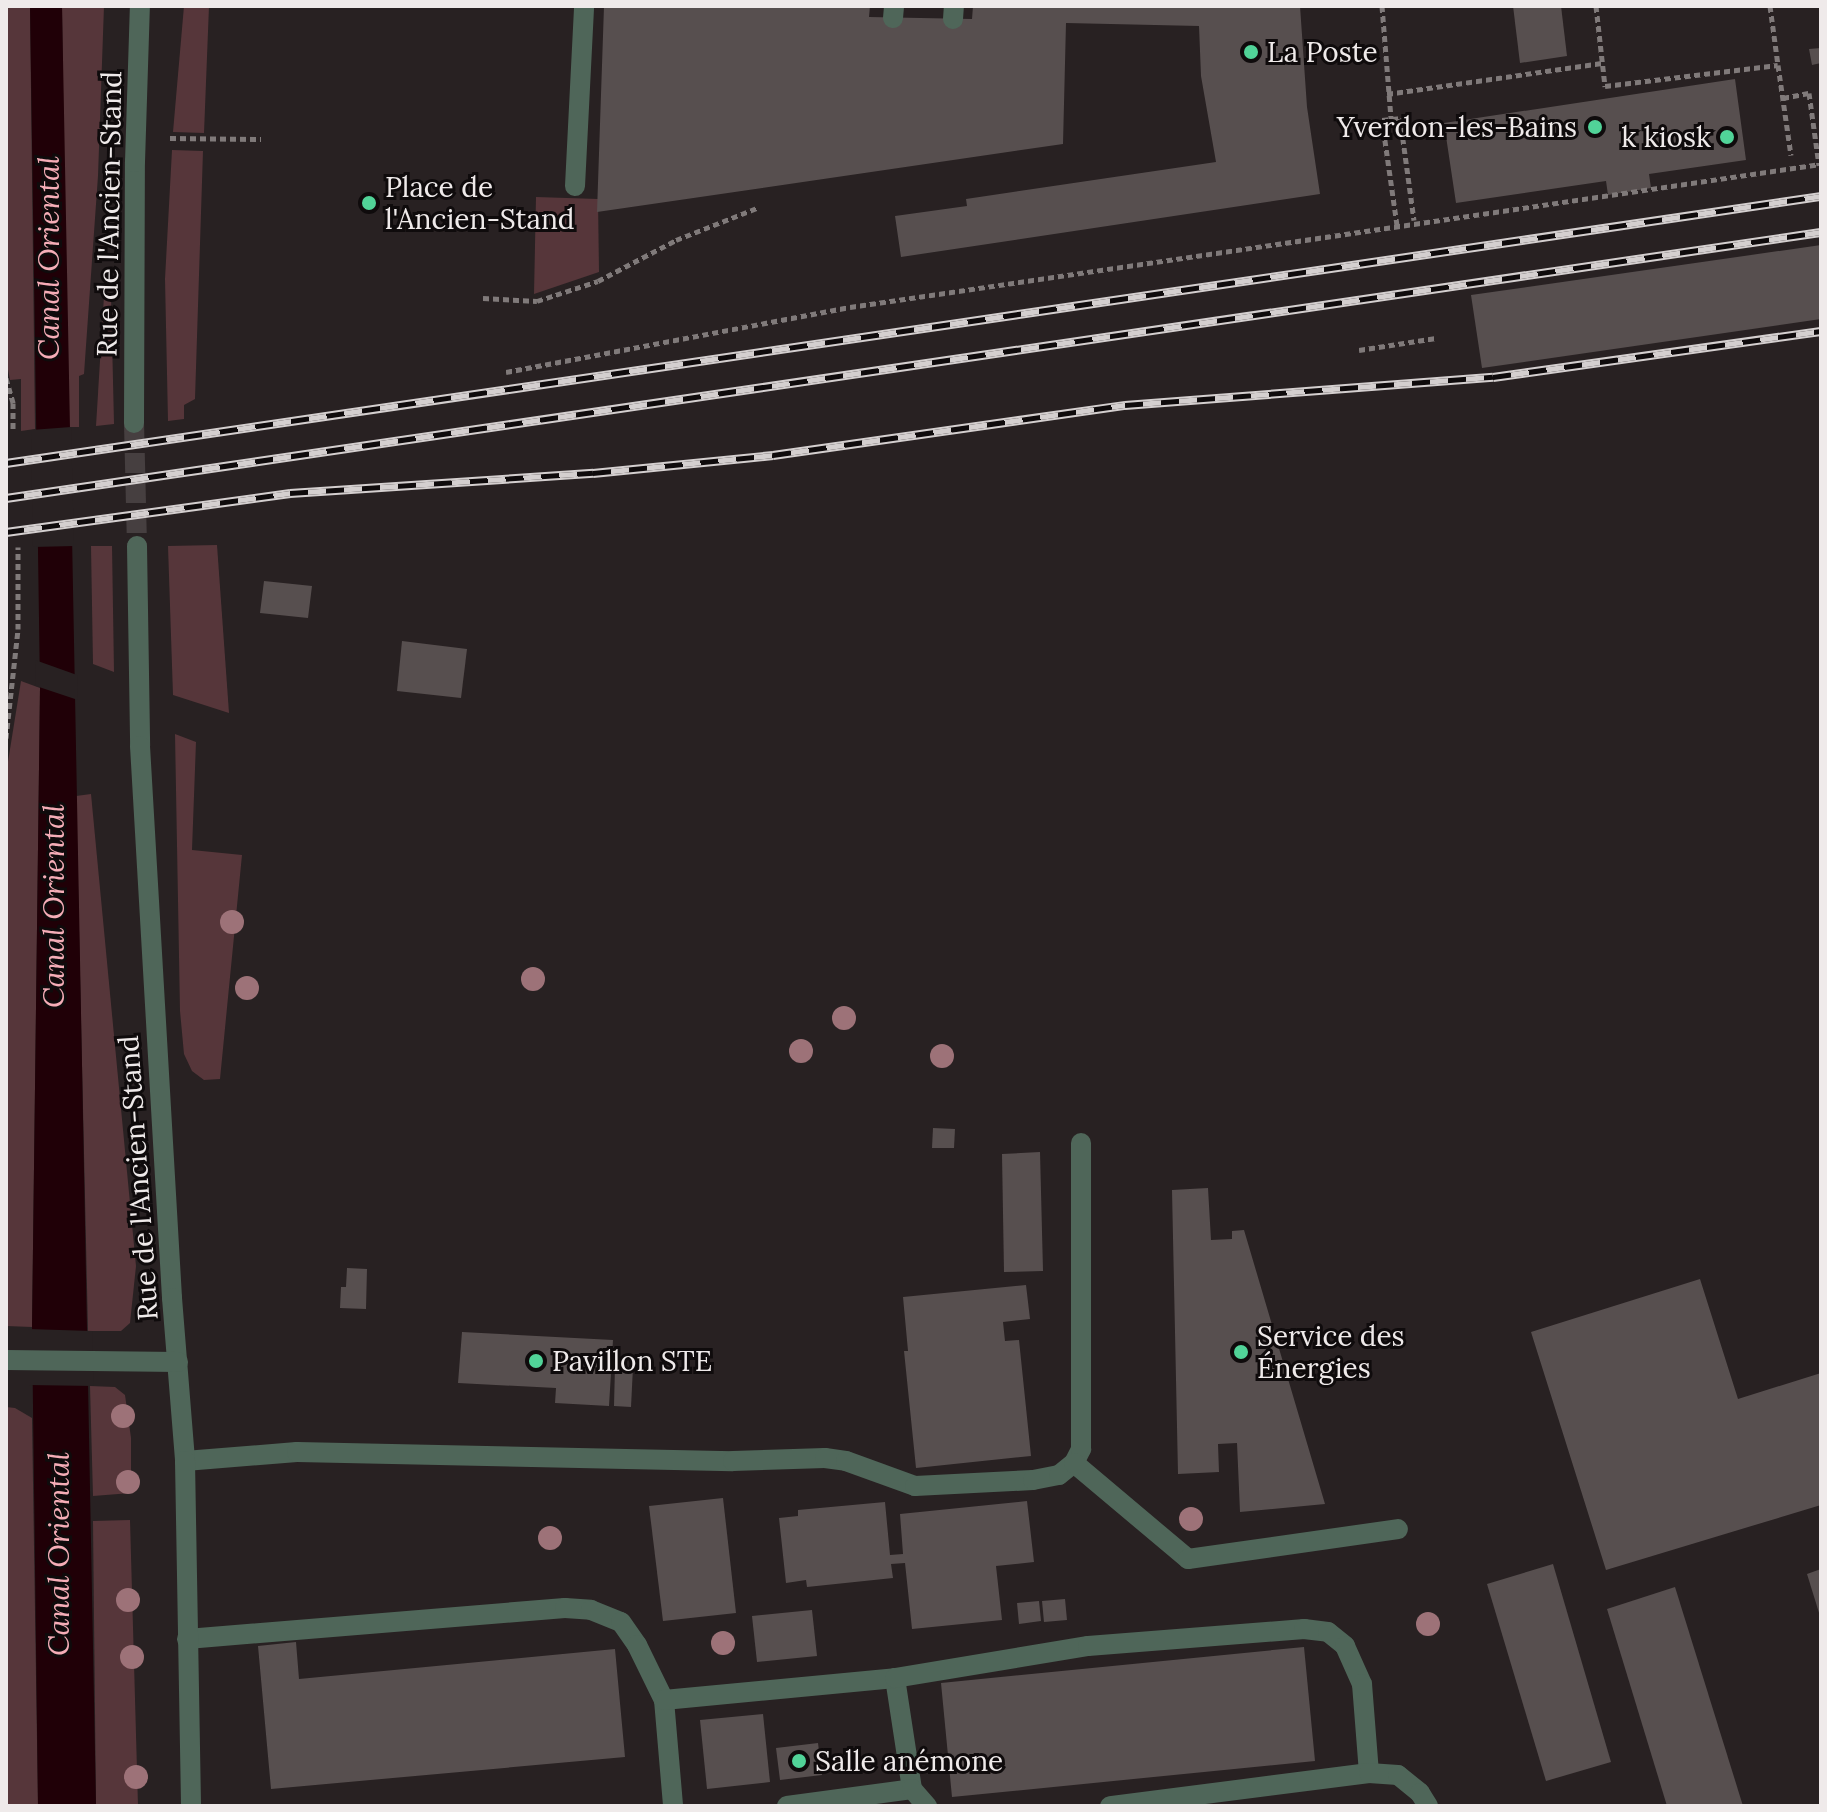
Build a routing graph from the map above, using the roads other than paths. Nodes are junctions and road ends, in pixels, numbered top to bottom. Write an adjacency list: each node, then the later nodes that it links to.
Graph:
1 (140, 6): 4 (street, Rue de l'Ancien-Stand)
2 (584, 6): 3 (street)
3 (575, 186)
4 (134, 423)
5 (137, 546): 8 (street, Rue de l'Ancien-Stand)
6 (1081, 1143): 10 (street)
7 (6, 1360): 8 (street)
8 (178, 1362): 9 (street, Rue de l'Ancien-Stand)
9 (185, 1461): 10 (street); 12 (street, Rue de l'Ancien-Stand)
10 (1074, 1463): 11 (street)
11 (1398, 1529)
12 (187, 1639): 14 (street); 17 (street, Rue de l'Ancien-Stand)
13 (895, 1678): 14 (street); 15 (street); 16 (street)
14 (664, 1700): 18 (street)
15 (1369, 1773): 21 (street); 22 (street)
16 (912, 1789): 19 (street); 20 (street)
17 (191, 1806)
18 (673, 1806)
19 (787, 1806)
20 (927, 1806)
21 (1110, 1806)
22 (1428, 1806)

